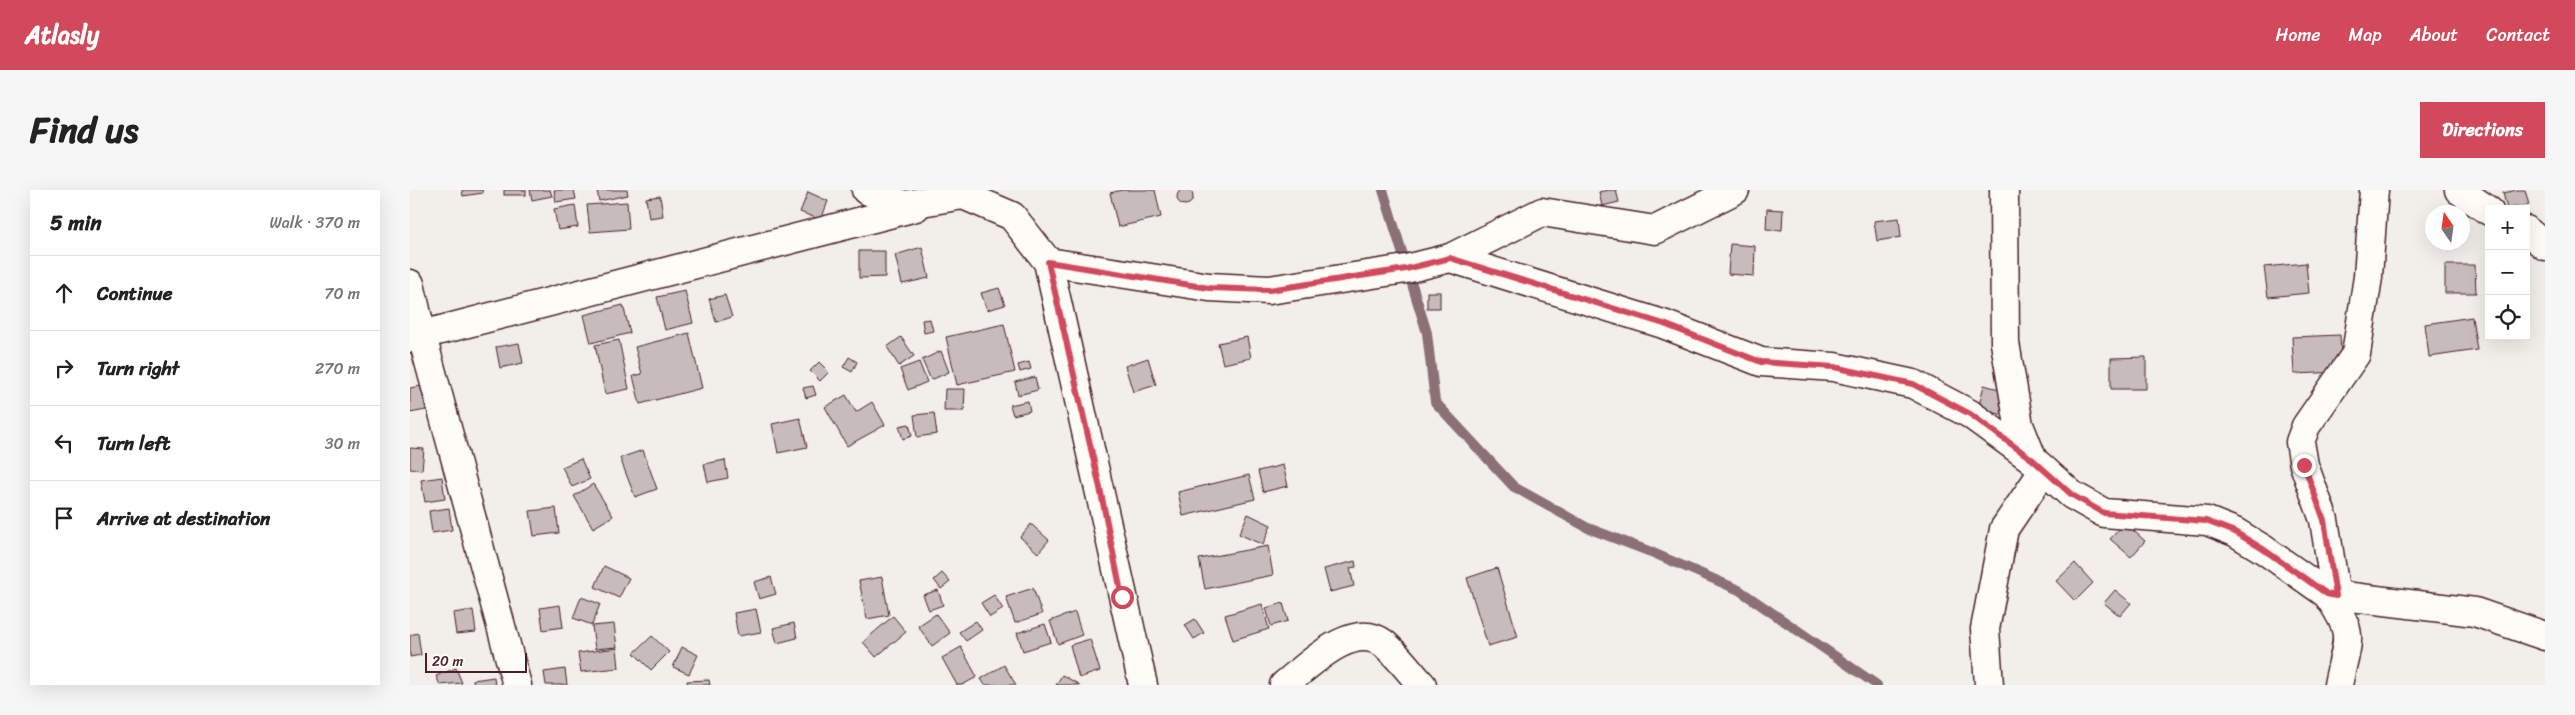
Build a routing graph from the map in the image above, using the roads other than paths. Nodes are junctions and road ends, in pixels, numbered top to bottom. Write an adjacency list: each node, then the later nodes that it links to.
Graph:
1 (866, 190): 6 (street)
2 (1734, 190): 10 (street)
3 (2004, 190): 14 (street)
4 (2374, 190): 15 (street)
5 (2459, 190): 7 (street)
6 (963, 195): 11 (street); 13 (street)
7 (2485, 207)
8 (2530, 233): 9 (street)
9 (2545, 246)
10 (1450, 258): 11 (street); 14 (street)
11 (1048, 262): 18 (street)
12 (410, 284): 13 (street)
13 (416, 337): 17 (street)
14 (2039, 465): 15 (street); 21 (street)
15 (2331, 595): 16 (street); 22 (street)
16 (2545, 636)
17 (518, 685)
18 (1143, 685)
19 (1284, 685): 20 (street)
20 (1422, 685)
21 (1989, 685)
22 (2338, 685)

